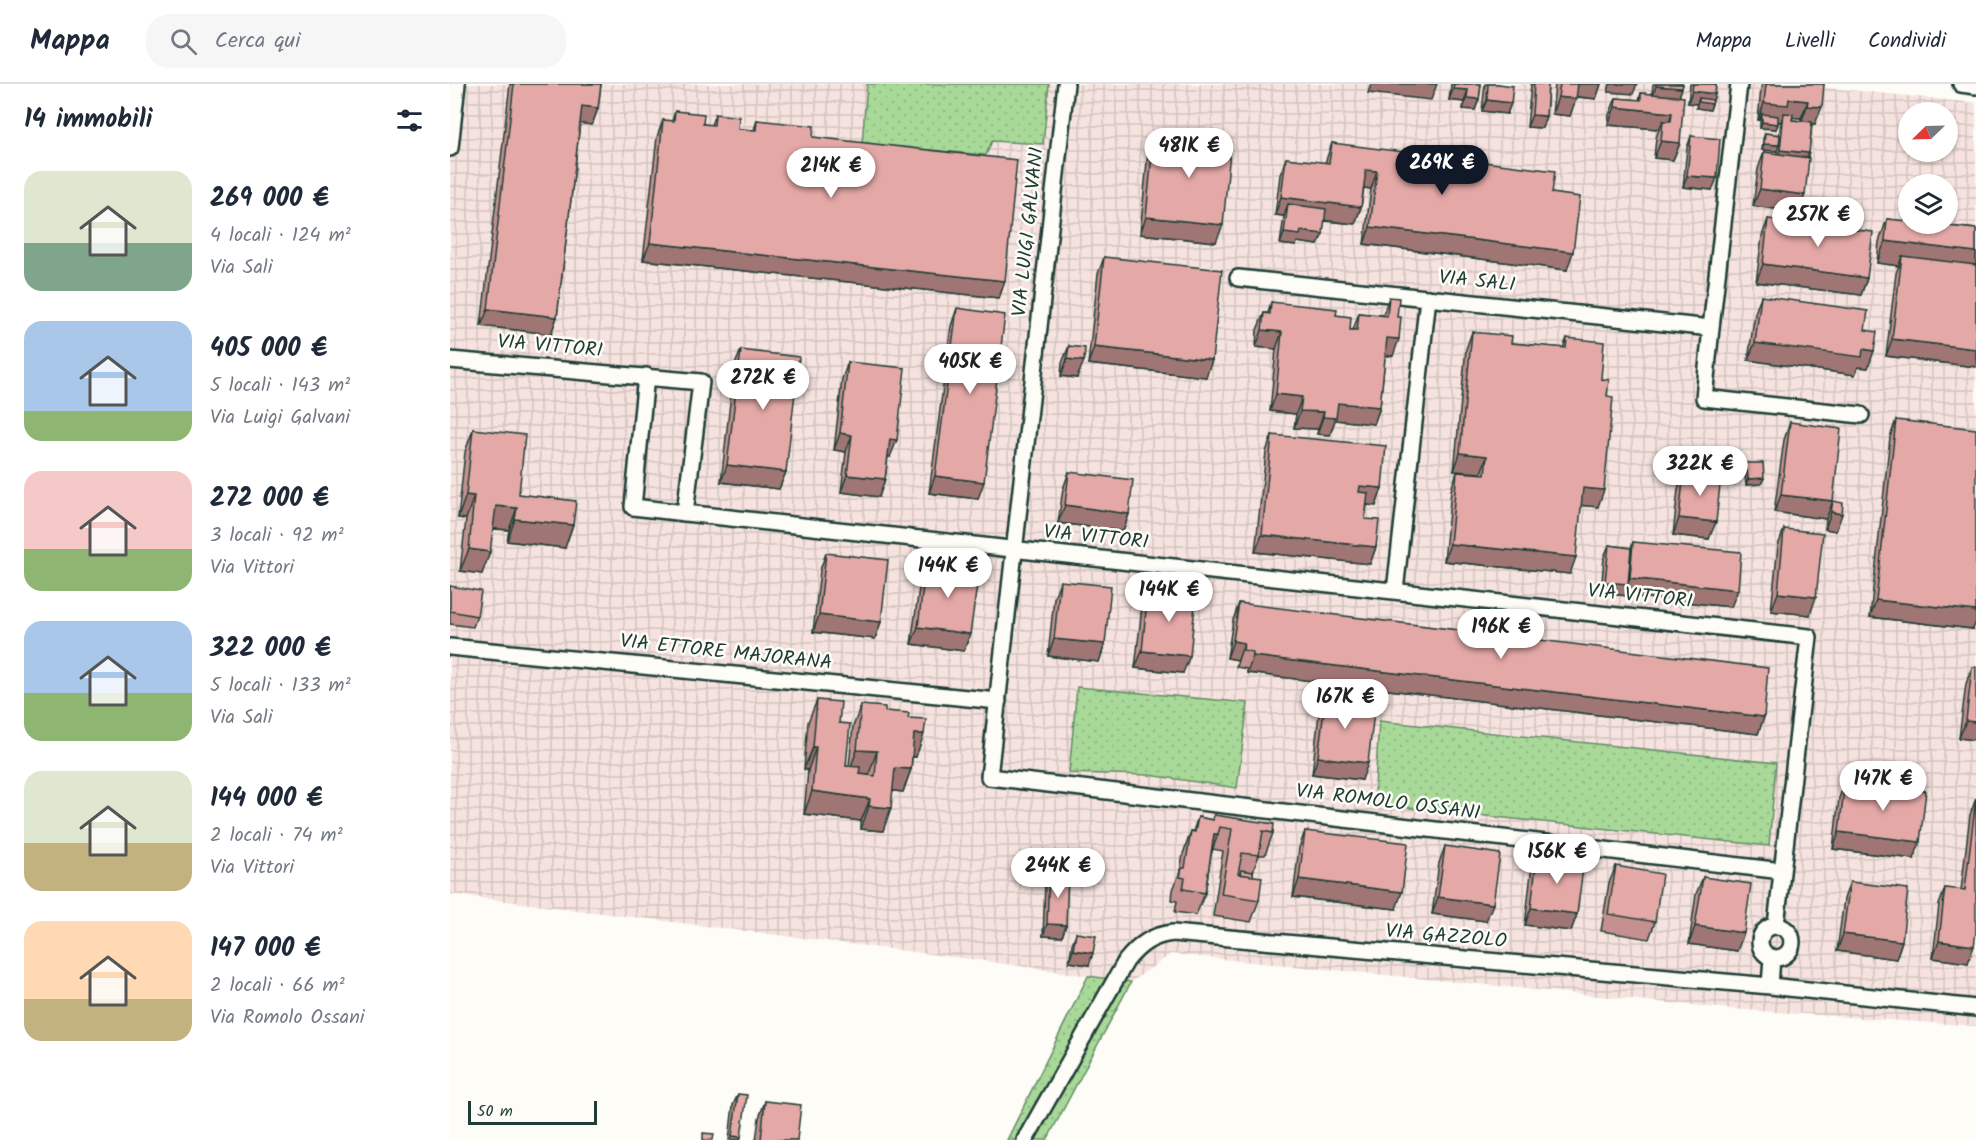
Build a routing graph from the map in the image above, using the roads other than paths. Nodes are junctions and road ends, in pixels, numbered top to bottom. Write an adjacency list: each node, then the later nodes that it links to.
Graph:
1 (457, 84): 6 (street)
2 (1066, 84): 14 (street, VIA LUIGI GALVANI)
3 (1739, 84): 9 (street)
4 (1960, 84): 5 (street)
5 (1976, 86)
6 (450, 147)
7 (1238, 278): 8 (street, VIA SALI)
8 (1428, 298): 9 (street, VIA SALI); 15 (street)
9 (1711, 328): 12 (street)
10 (450, 360): 11 (street, VIA VITTORI)
11 (646, 376): 13 (street, VIA VITTORI); 13 (street, VIA VITTORI)
12 (1861, 415)
13 (684, 513): 14 (street, VIA VITTORI)
14 (1015, 551): 15 (street, VIA VITTORI); 17 (street, VIA LUIGI GALVANI)
15 (1395, 591): 19 (street, VIA VITTORI)
16 (450, 647): 17 (street, VIA ETTORE MAJORANA)
17 (998, 701): 18 (street, VIA LUIGI GALVANI)
18 (989, 777): 19 (street, VIA ROMOLO OSSANI)
19 (1782, 870): 20 (street)
20 (1776, 925): 21 (street); 21 (street)
21 (1772, 957): 22 (street)
22 (1770, 987): 23 (street, VIA GAZZOLO); 24 (street, VIA GAZZOLO)
23 (1976, 1008)
24 (1025, 1140)

